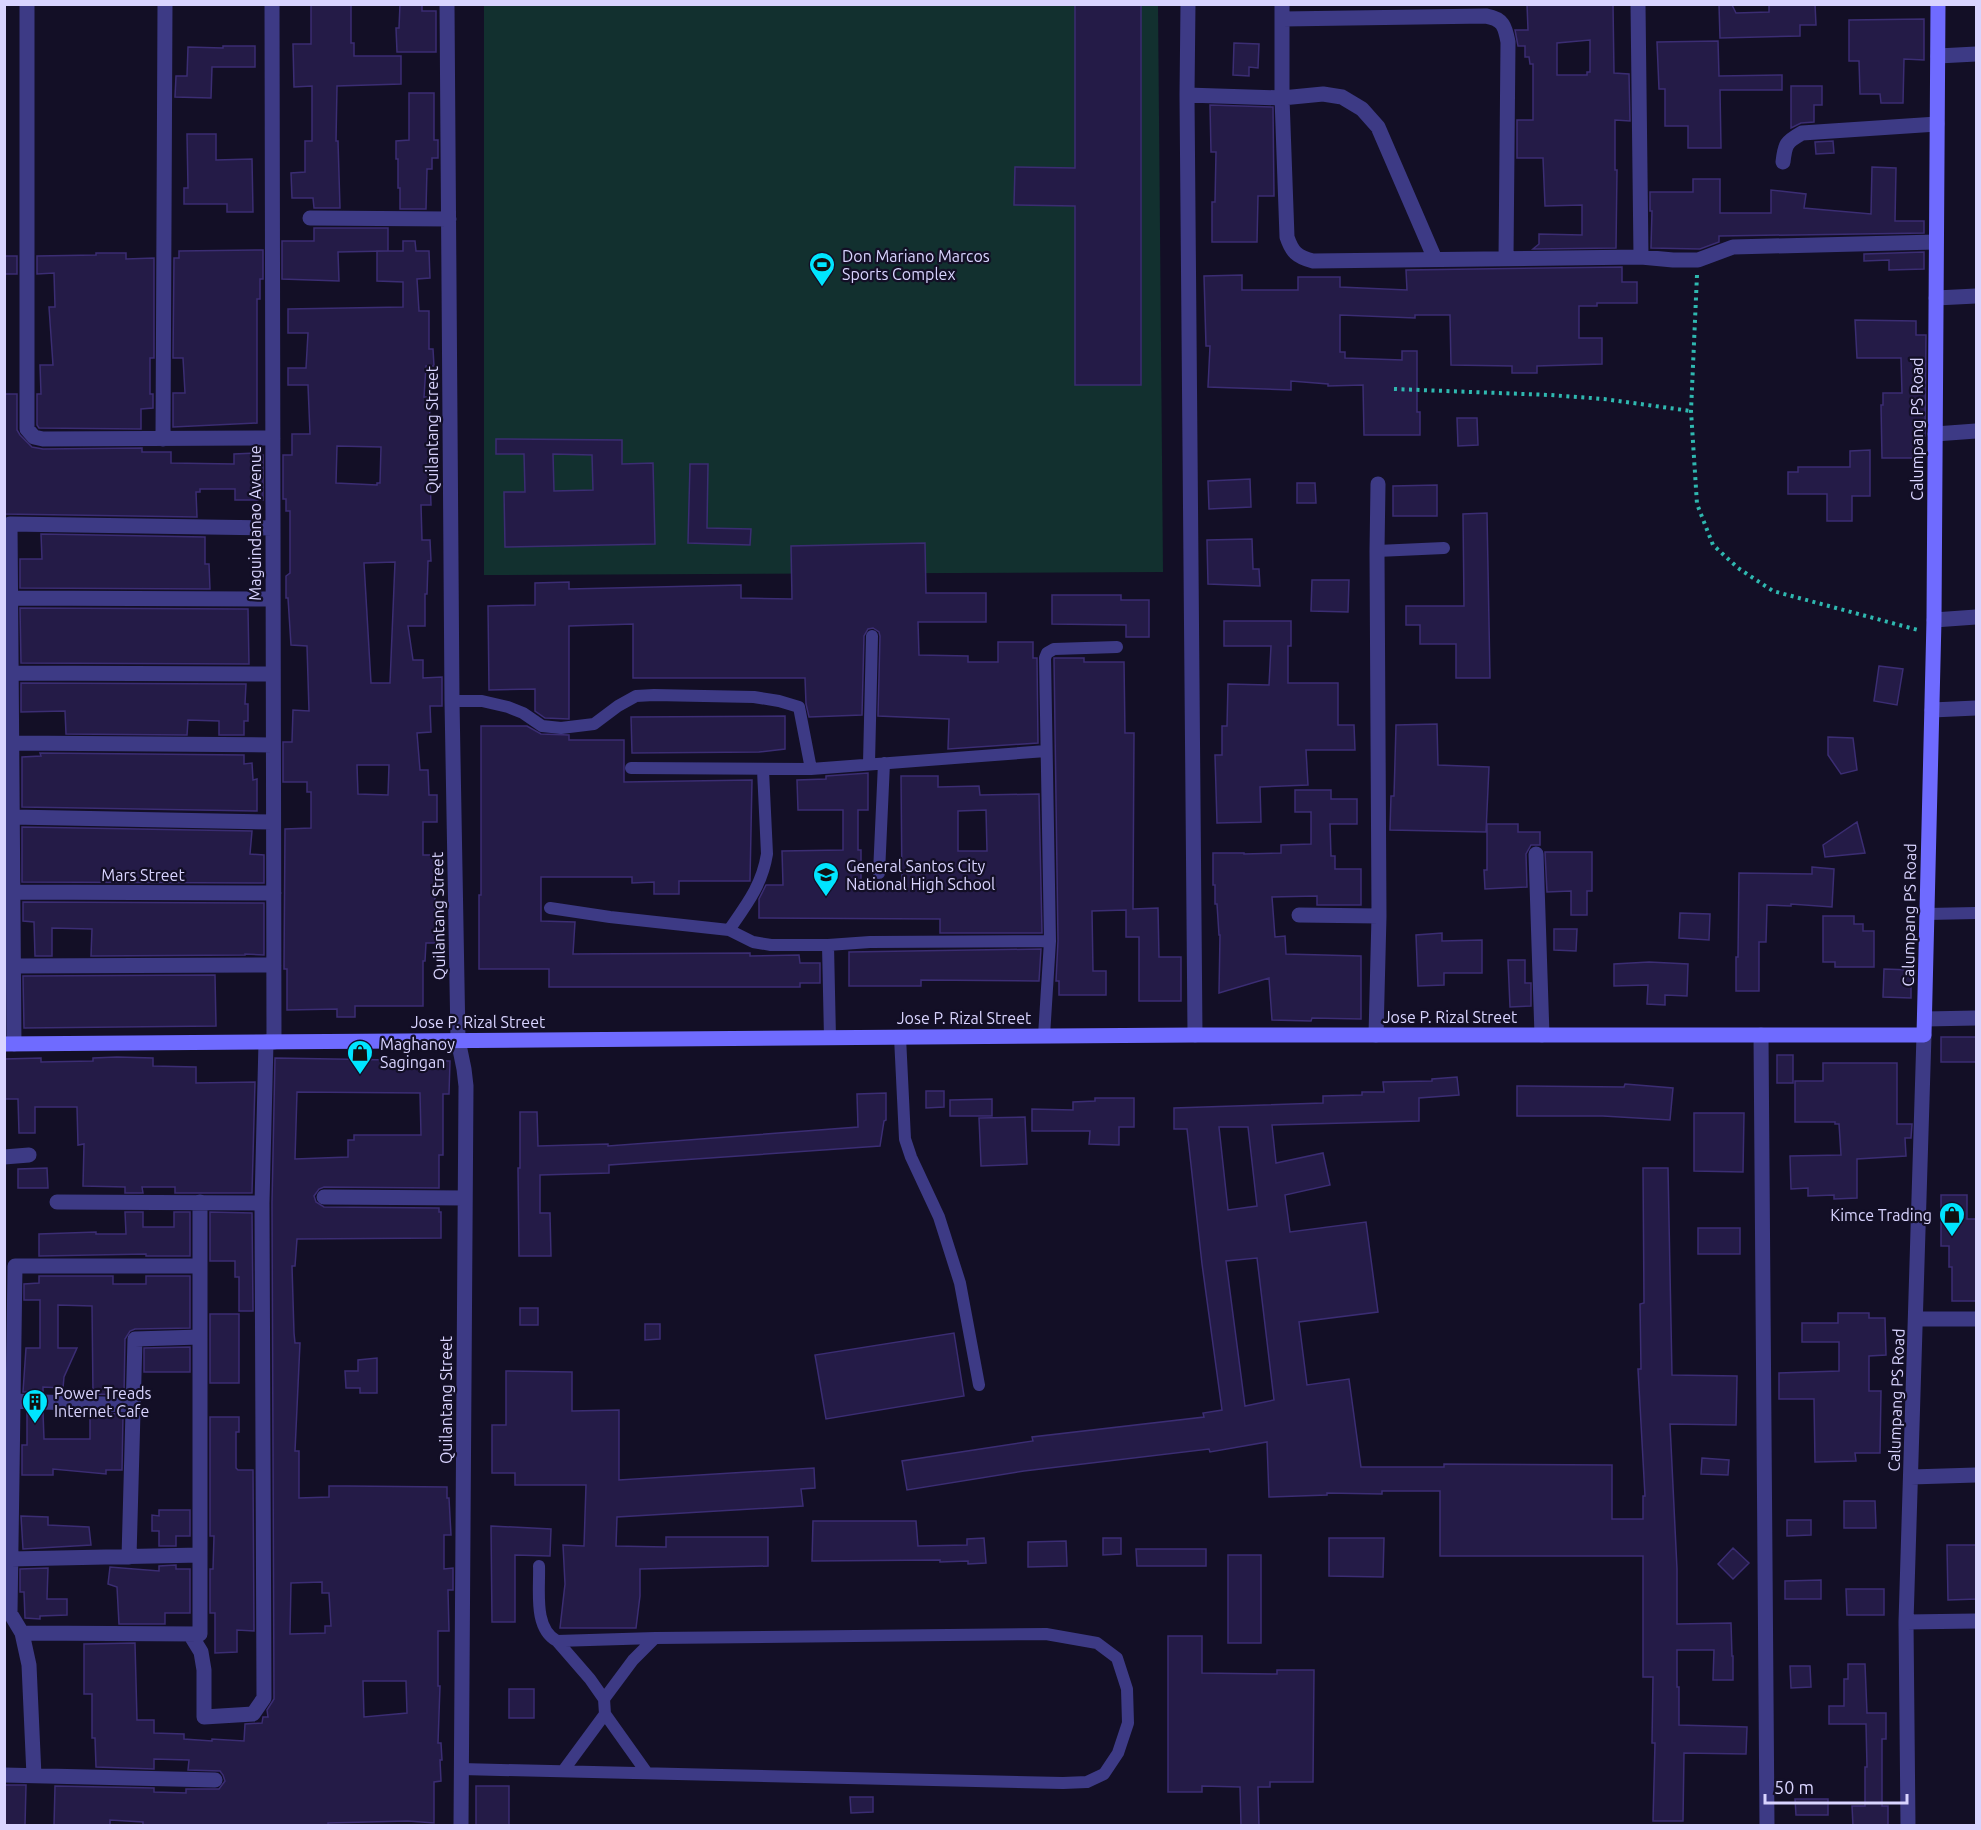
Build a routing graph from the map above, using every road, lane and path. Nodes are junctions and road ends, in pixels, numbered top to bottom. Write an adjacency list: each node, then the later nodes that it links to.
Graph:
1 (27, 4): 29 (street)
2 (165, 4): 29 (street)
3 (272, 4): 28 (street, Maguindanao Avenue)
4 (447, 4): 16 (street, Quilantang Street)
5 (1188, 4): 11 (street)
6 (1638, 4): 18 (street)
7 (1938, 4): 10 (street, Calumpang PS Road)
8 (1283, 12): 12 (street); 19 (street)
9 (1977, 54): 10 (street)
10 (1938, 56): 13 (street, Calumpang PS Road)
11 (1187, 95): 12 (street); 71 (street)
12 (1282, 98): 20 (street); 20 (street)
13 (1937, 124): 14 (street); 17 (street, Calumpang PS Road)
14 (1782, 162)
15 (310, 218): 16 (street)
16 (449, 219): 42 (street, Quilantang Street)
17 (1936, 242): 21 (street); 23 (street, Calumpang PS Road)
18 (1641, 257): 19 (street); 21 (street)
19 (1506, 258): 20 (street)
20 (1435, 259)
21 (1698, 260): 25 (path)
22 (1977, 296): 23 (street)
23 (1936, 298): 27 (street, Calumpang PS Road)
24 (1395, 389): 25 (path)
25 (1691, 411): 37 (path)
26 (1977, 431): 27 (street)
27 (1935, 434): 37 (street, Calumpang PS Road)
28 (273, 438): 29 (street); 31 (street, Maguindanao Avenue)
29 (163, 439)
30 (1378, 484): 33 (street)
31 (273, 528): 34 (street); 35 (street, Maguindanao Avenue)
32 (1444, 548): 33 (lane)
33 (1377, 551): 63 (street)
34 (11, 598): 35 (street); 40 (street)
35 (273, 598): 41 (street, Maguindanao Avenue)
36 (1977, 617): 37 (street)
37 (1934, 627): 44 (street, Calumpang PS Road)
38 (872, 636): 48 (lane)
39 (1117, 647): 47 (lane)
40 (12, 673): 41 (street); 45 (street)
41 (273, 674): 46 (street, Maguindanao Avenue)
42 (452, 701): 51 (lane); 79 (street, Quilantang Street)
43 (1977, 708): 44 (street)
44 (1932, 710): 61 (street, Calumpang PS Road)
45 (12, 743): 46 (street); 53 (street)
46 (273, 745): 54 (street, Maguindanao Avenue)
47 (1046, 751): 49 (lane); 65 (lane)
48 (869, 763): 49 (lane); 51 (lane)
49 (884, 763): 56 (lane)
50 (631, 768): 52 (lane)
51 (812, 769): 52 (lane)
52 (763, 770): 64 (lane)
53 (13, 817): 54 (street); 57 (street)
54 (273, 822): 58 (street, Maguindanao Avenue)
55 (1536, 854): 73 (street)
56 (879, 873)
57 (13, 892): 58 (street, Mars Street); 68 (street)
58 (273, 893): 67 (street, Maguindanao Avenue)
59 (550, 908): 64 (lane)
60 (1977, 913): 61 (lane)
61 (1927, 914): 69 (street, Calumpang PS Road)
62 (1299, 915): 63 (street)
63 (1379, 916): 72 (street)
64 (729, 930): 66 (lane)
65 (1050, 941): 66 (lane); 76 (lane)
66 (828, 945): 78 (lane)
67 (273, 965): 68 (street); 80 (street, Maguindanao Avenue)
68 (14, 966): 81 (street)
69 (1924, 1018): 70 (street); 75 (street, Calumpang PS Road)
70 (1977, 1018)
71 (1195, 1035): 72 (street, Jose P. Rizal Street); 76 (street, Jose P. Rizal Street)
72 (1376, 1035): 73 (street, Jose P. Rizal Street)
73 (1542, 1035): 74 (street, Jose P. Rizal Street)
74 (1761, 1035): 75 (street, Jose P. Rizal Street); 120 (street)
75 (1924, 1035): 90 (street, Calumpang PS Road)
76 (1044, 1036): 77 (street, Jose P. Rizal Street)
77 (900, 1037): 78 (street, Jose P. Rizal Street); 94 (lane)
78 (830, 1038): 79 (street, Jose P. Rizal Street)
79 (458, 1040): 80 (street, Jose P. Rizal Street); 85 (street, Quilantang Street)
80 (270, 1042): 81 (street, Jose P. Rizal Street); 88 (street, Maguindanao Avenue)
81 (10, 1044)
82 (29, 1155): 83 (street)
83 (4, 1157)
84 (324, 1197): 85 (street)
85 (465, 1198): 113 (street, Quilantang Street)
86 (57, 1202): 87 (street)
87 (200, 1202): 88 (street); 89 (street)
88 (262, 1203): 108 (street, Maguindanao Avenue)
89 (200, 1266): 92 (street); 93 (street)
90 (1916, 1319): 91 (street); 98 (street, Calumpang PS Road)
91 (1977, 1319)
92 (200, 1337): 96 (street); 100 (street)
93 (9, 1382): 95 (street)
94 (979, 1385)
95 (13, 1401): 96 (street); 99 (street)
96 (133, 1405): 101 (street)
97 (1977, 1475): 98 (street)
98 (1911, 1477): 106 (street, Calumpang PS Road)
99 (8, 1527): 102 (street)
100 (200, 1555): 101 (street); 108 (street)
101 (129, 1557): 102 (street)
102 (11, 1559): 104 (street)
103 (539, 1566): 110 (lane)
104 (7, 1613): 107 (street)
105 (1977, 1621): 106 (street)
106 (1906, 1622): 121 (street, Calumpang PS Road)
107 (22, 1633): 108 (street); 117 (street)
108 (190, 1634)
109 (655, 1638): 110 (lane); 111 (lane); 115 (lane)
110 (557, 1641): 111 (lane)
111 (604, 1699): 112 (lane)
112 (605, 1714): 114 (lane); 115 (lane)
113 (462, 1769): 114 (lane); 119 (street, Quilantang Street)
114 (563, 1771): 115 (lane)
115 (647, 1773)
116 (4, 1775): 117 (street)
117 (34, 1776): 118 (street)
118 (215, 1780)
119 (461, 1826)
120 (1767, 1826)
121 (1908, 1826)

